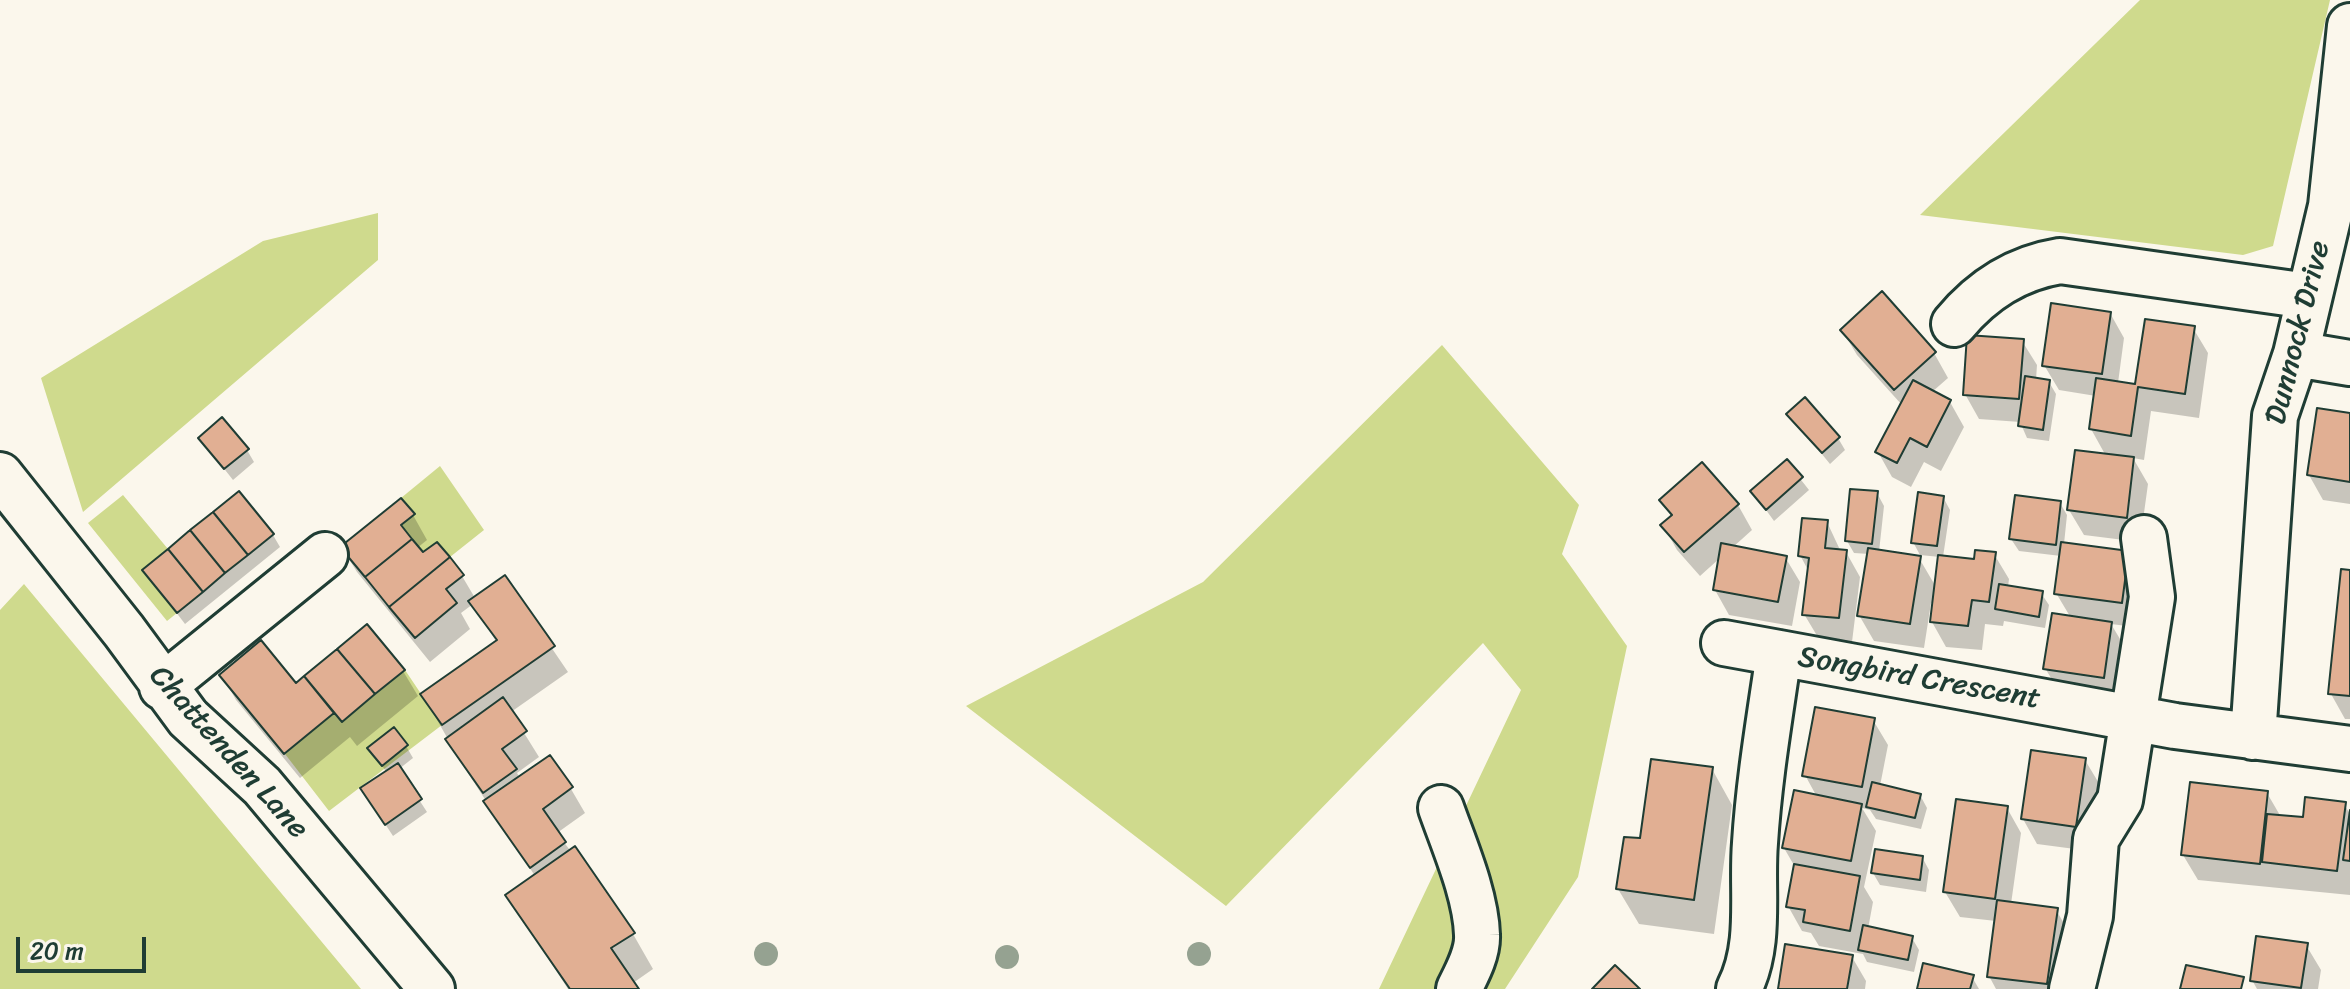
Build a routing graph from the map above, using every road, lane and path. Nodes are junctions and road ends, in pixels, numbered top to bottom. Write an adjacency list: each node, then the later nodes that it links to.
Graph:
1 (2350, 26): 2 (street, Dunnock Drive)
2 (2308, 296): 3 (street); 4 (street, Dunnock Drive)
3 (1954, 324)
4 (2296, 354): 5 (street); 13 (street, Dunnock Drive)
5 (2350, 363)
6 (0, 475): 11 (street, Chattenden Lane)
7 (2144, 538): 12 (street)
8 (325, 555): 11 (street)
9 (1724, 643): 10 (street)
10 (1779, 653): 12 (street, Songbird Crescent); 18 (street, Songbird Crescent)
11 (162, 687): 16 (street, Chattenden Lane)
12 (2132, 717): 13 (street, Songbird Crescent); 19 (street)
13 (2253, 737): 14 (street, Songbird Crescent)
14 (2350, 749)
15 (1441, 808): 17 (street)
16 (432, 989)
17 (1459, 989)
18 (1739, 989)
19 (2072, 989)

